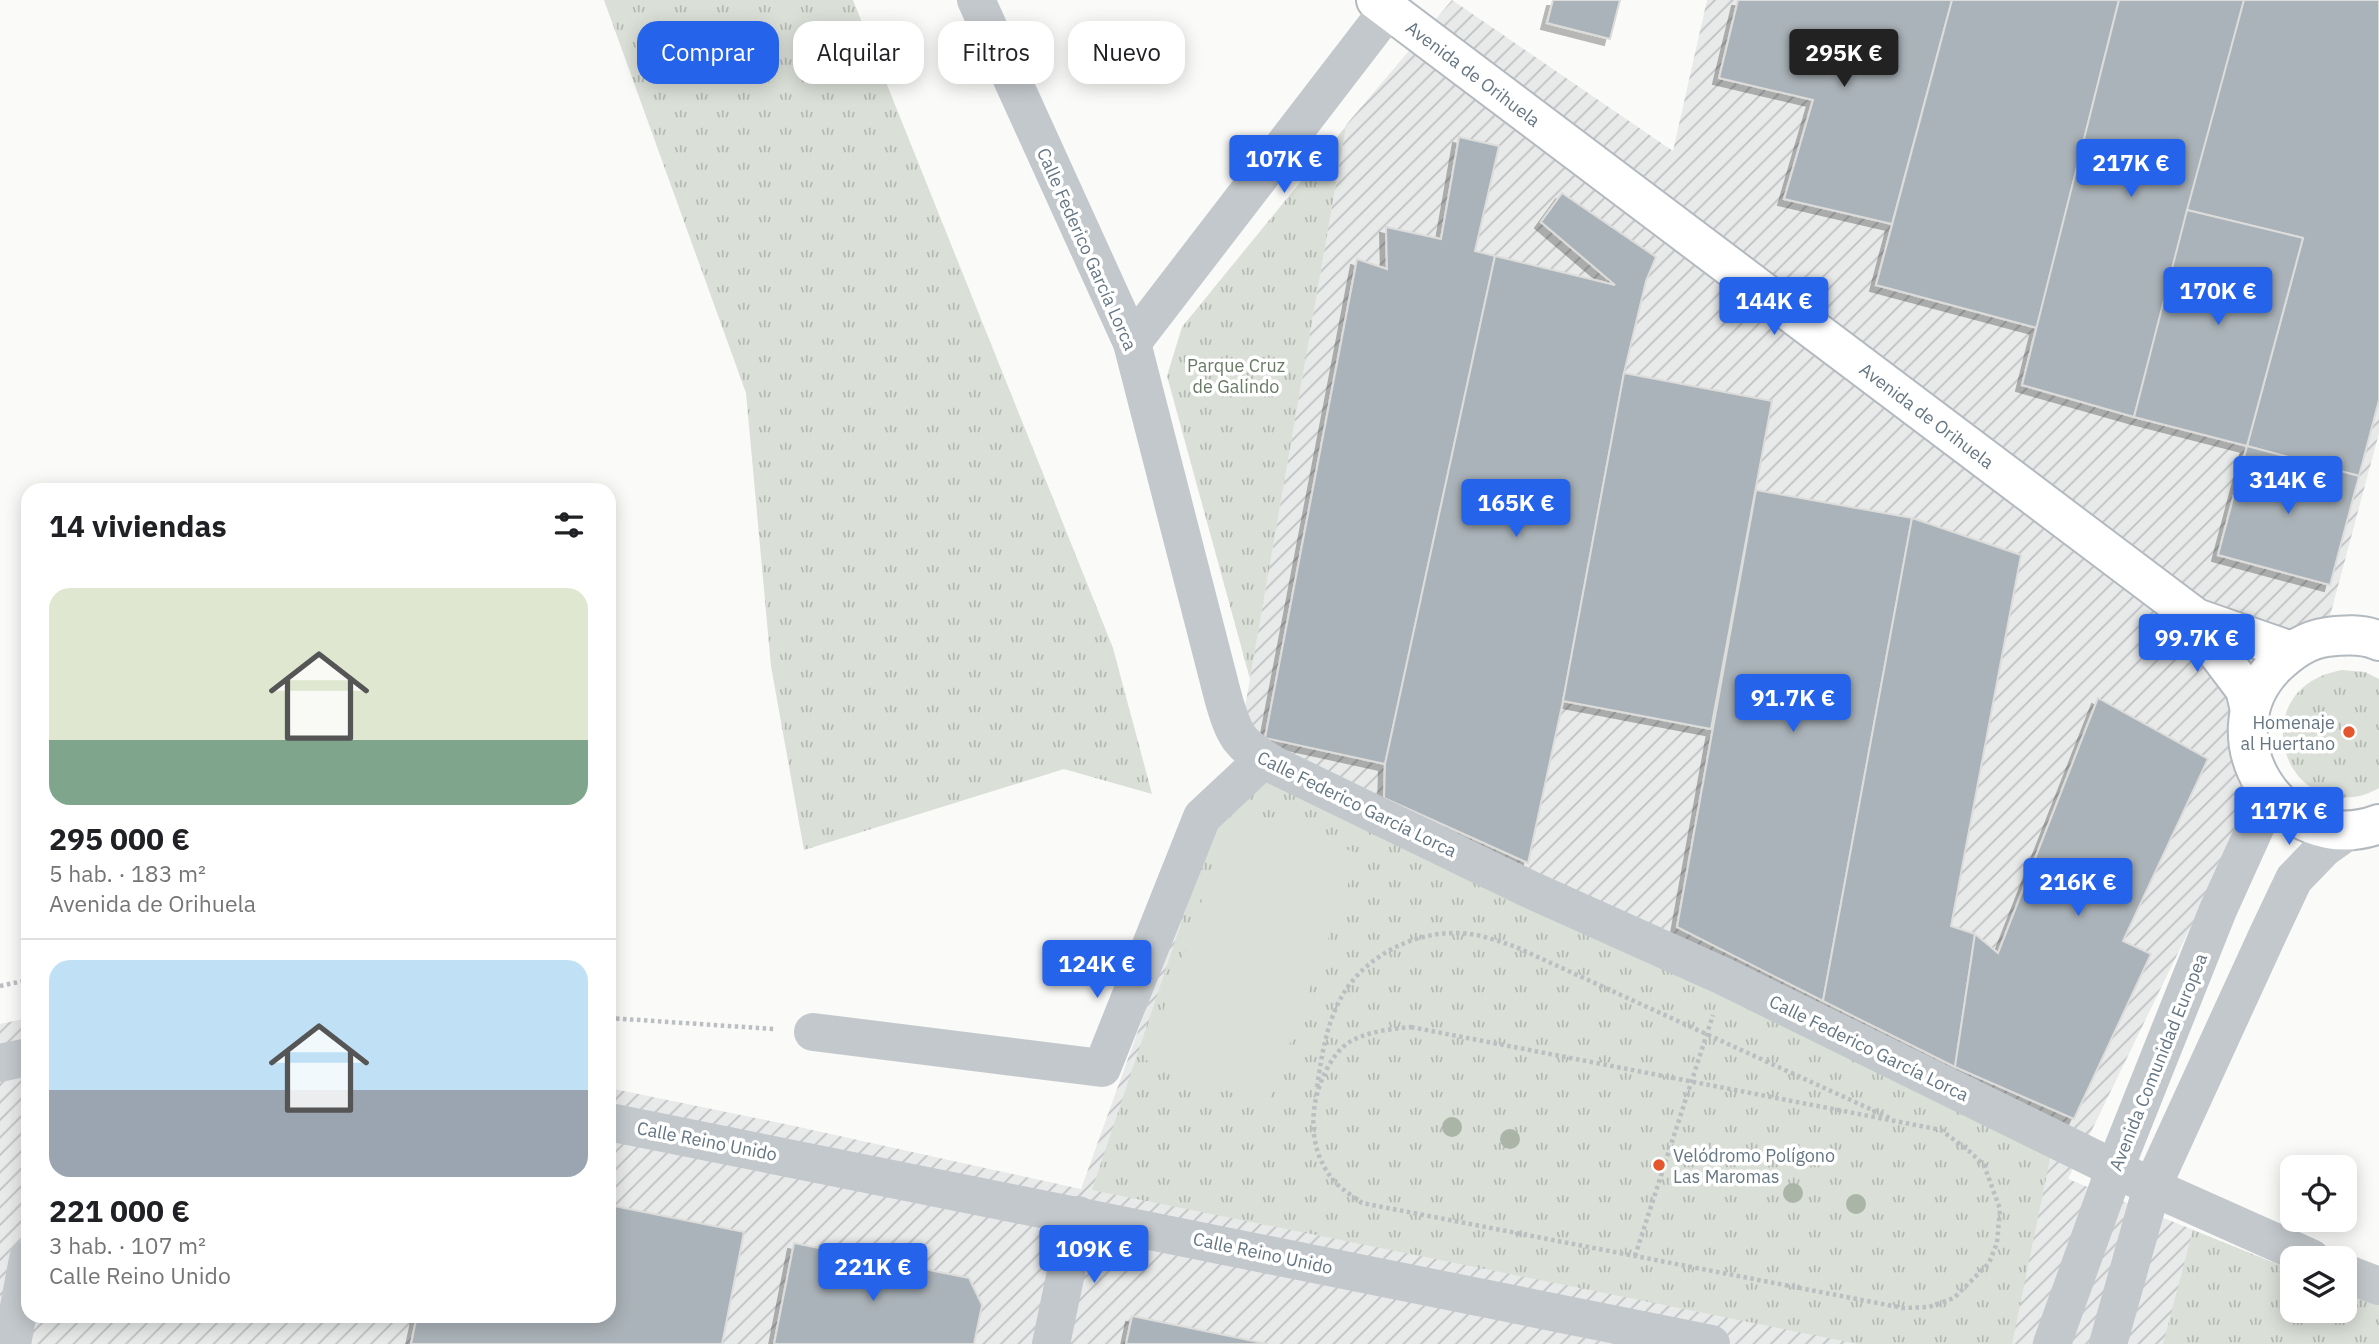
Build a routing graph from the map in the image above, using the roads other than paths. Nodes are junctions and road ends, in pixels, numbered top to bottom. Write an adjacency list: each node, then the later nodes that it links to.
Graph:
1 (984, 5): 3 (street, Calle Federico García Lorca)
2 (1382, 5): 3 (street); 4 (main road, Avenida de Orihuela)
3 (1132, 343): 8 (street, Calle Federico García Lorca)
4 (2196, 618): 6 (main road, Avenida de Orihuela); 7 (main road, Avenida de Orihuela)
5 (2377, 639): 6 (main road)
6 (2291, 651): 7 (main road)
7 (2250, 710): 9 (main road)
8 (1264, 759): 11 (street); 15 (street, Calle Federico García Lorca)
9 (2260, 781): 10 (main road); 15 (street, Avenida Comunidad Europea)
10 (2364, 828): 16 (street)
11 (813, 1032)
12 (21, 1058): 13 (street)
13 (0, 1063)
14 (616, 1123): 17 (street, Calle Reino Unido)
15 (2115, 1168): 16 (street, Calle Federico García Lorca); 25 (street, Avenida Comunidad Europea)
16 (2152, 1187): 18 (street, Calle Federico García Lorca); 26 (street)
17 (1078, 1215): 23 (street); 24 (street, Calle Reino Unido)
18 (2284, 1246)
19 (2357, 1278): 20 (street)
20 (2379, 1286)
21 (21, 1296): 22 (street)
22 (12, 1344)
23 (1051, 1344)
24 (1712, 1344)
25 (2052, 1344)
26 (2108, 1344)

